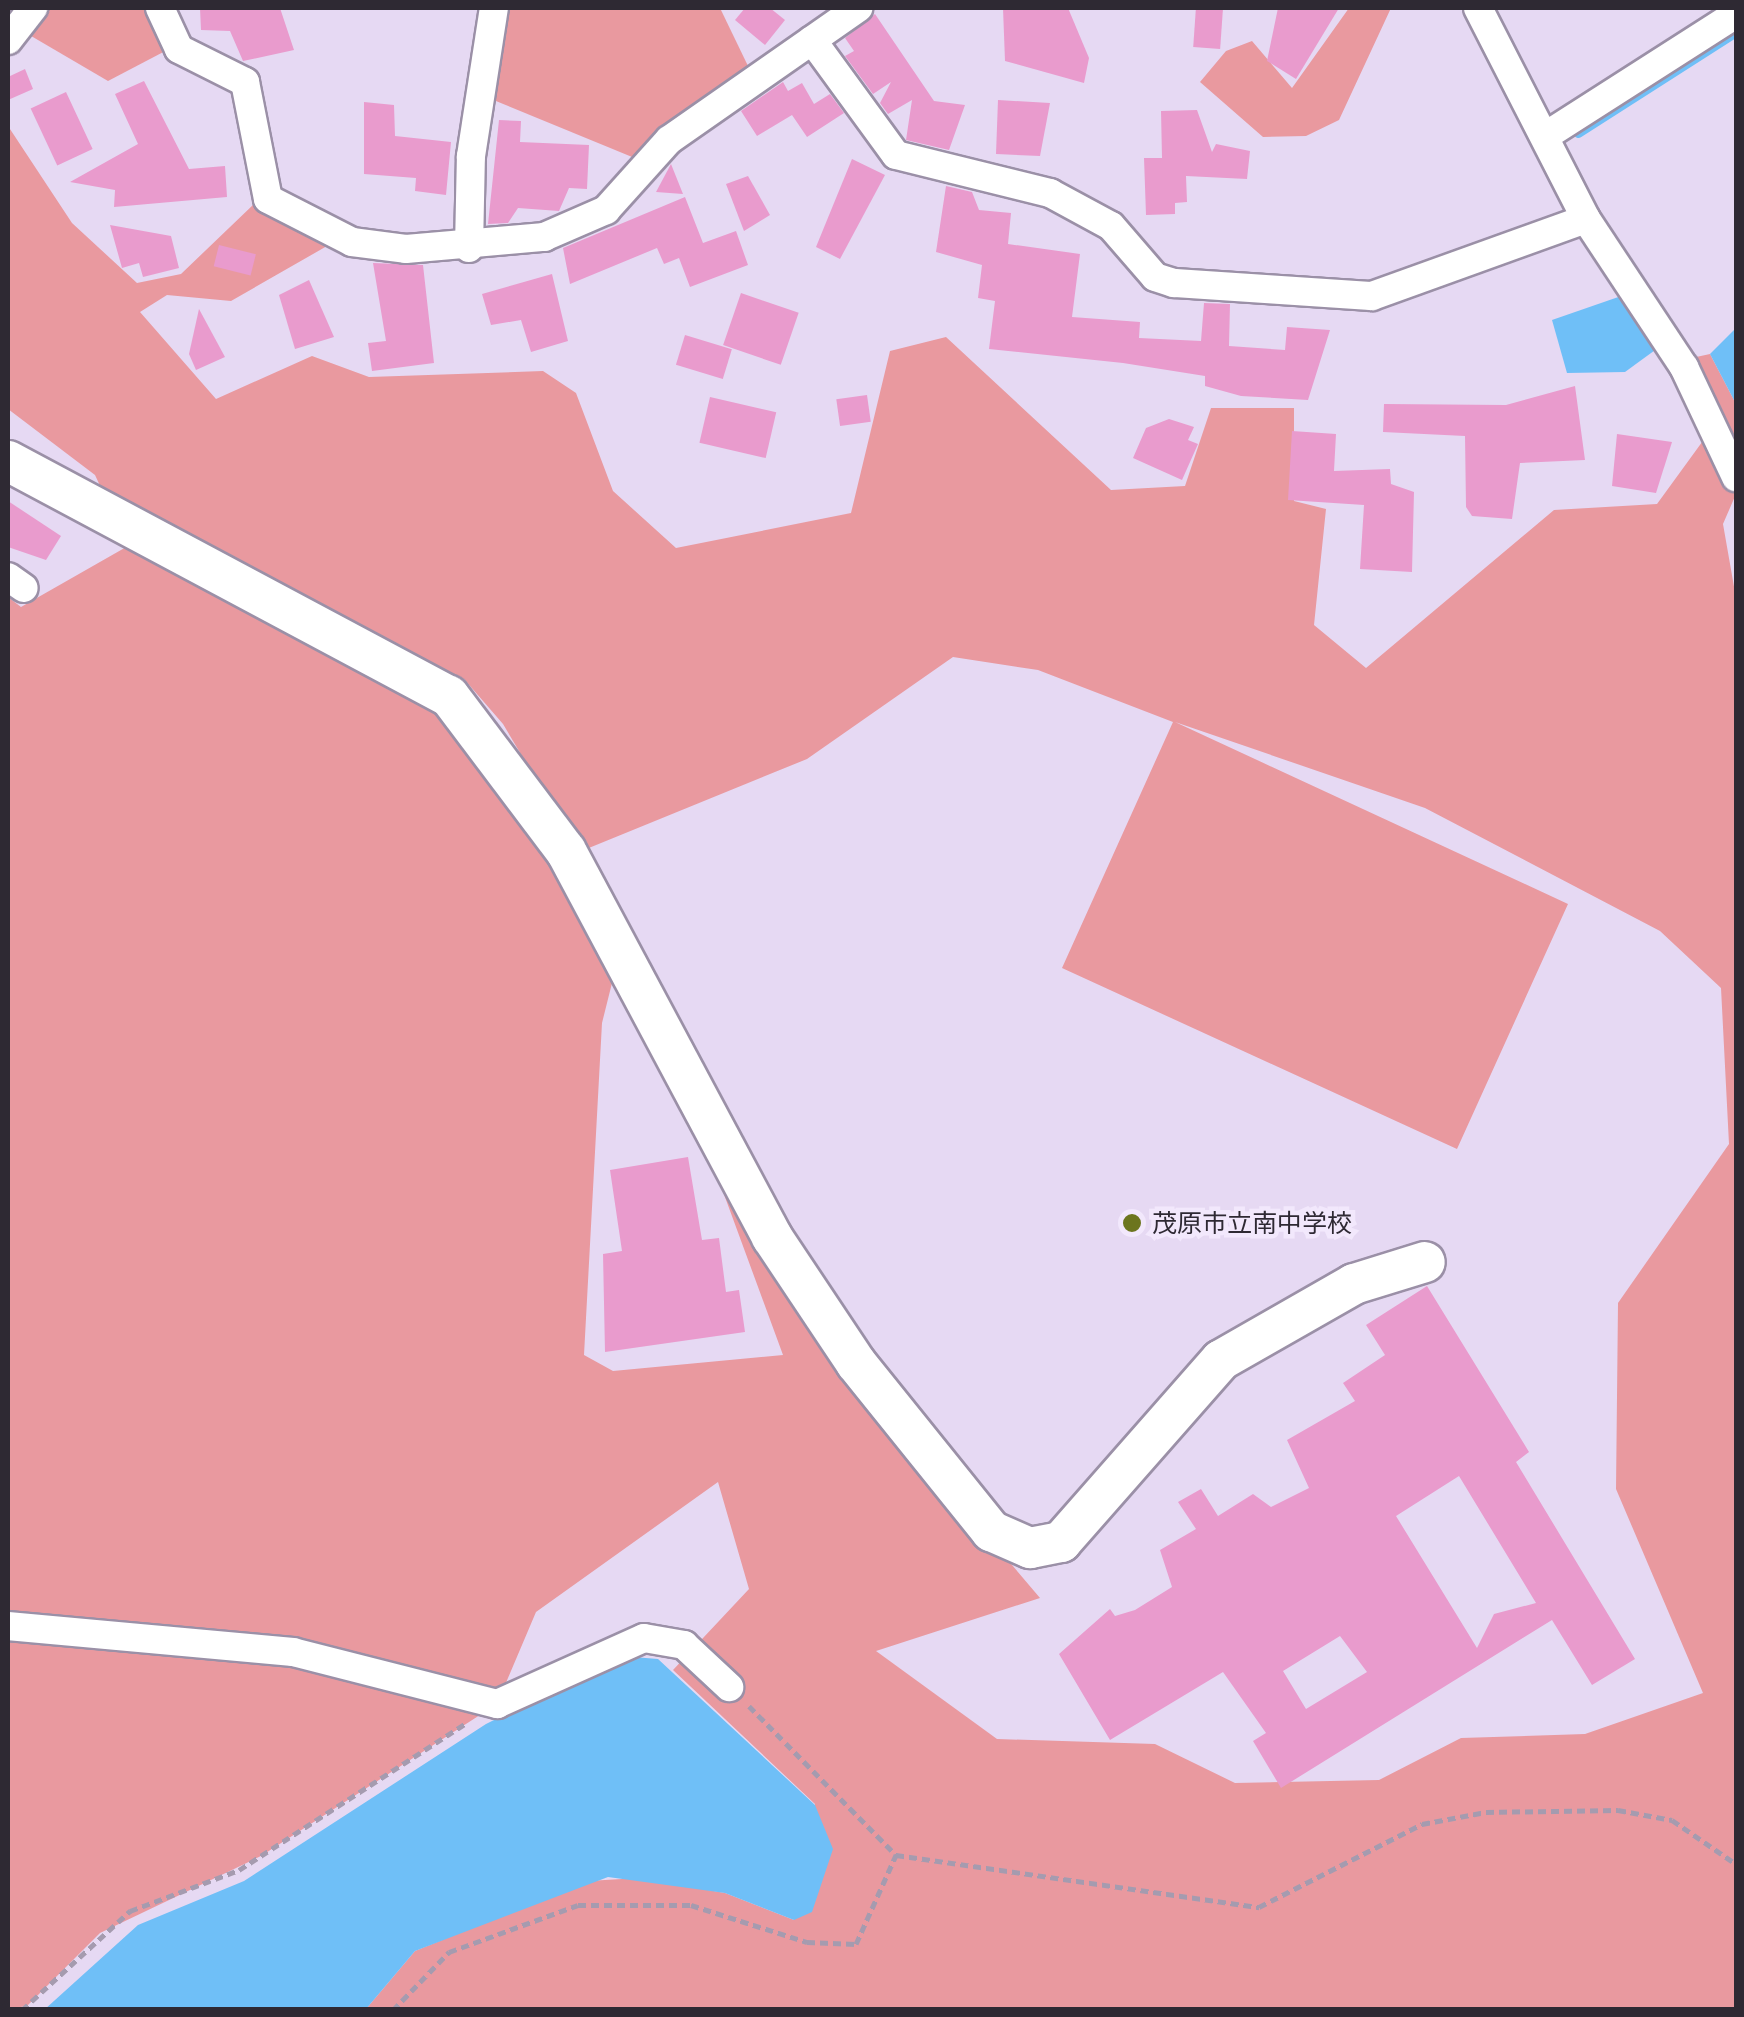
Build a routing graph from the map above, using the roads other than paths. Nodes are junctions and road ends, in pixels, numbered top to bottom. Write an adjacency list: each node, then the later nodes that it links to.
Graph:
1 (34, 8): 7 (street)
2 (160, 8): 11 (street)
3 (494, 8): 11 (street)
4 (858, 8): 8 (street)
5 (1478, 8): 9 (street)
6 (1736, 14): 9 (street)
7 (8, 40)
8 (812, 40): 10 (street); 11 (street)
9 (1546, 135): 10 (street)
10 (1586, 219): 13 (street)
11 (469, 248)
12 (8, 461): 14 (street)
13 (1736, 477)
14 (1424, 1262)
15 (8, 1626): 16 (street)
16 (729, 1687)

